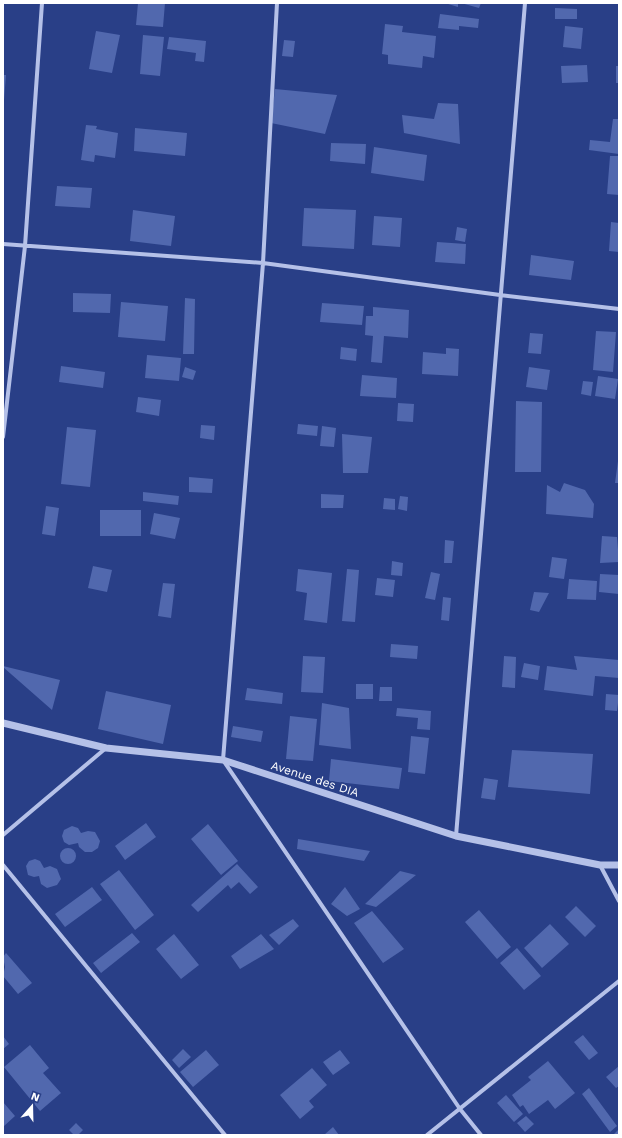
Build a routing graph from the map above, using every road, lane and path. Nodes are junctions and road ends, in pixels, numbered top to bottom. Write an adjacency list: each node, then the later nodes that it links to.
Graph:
1 (42, 3): 5 (street)
2 (277, 3): 6 (street)
3 (525, 3): 7 (street)
4 (3, 244): 5 (street)
5 (25, 246): 6 (street); 9 (street)
6 (262, 263): 7 (street); 12 (street)
7 (500, 295): 8 (street); 14 (street)
8 (619, 309)
9 (3, 437)
10 (3, 723): 11 (street, Avenue des DIA)
11 (106, 748): 12 (street, Avenue des DIA); 13 (street)
12 (223, 760): 14 (street, Avenue des DIA); 20 (street)
13 (3, 835)
14 (456, 836): 16 (street, Avenue des DIA)
15 (3, 865): 21 (street)
16 (600, 865): 17 (street, Avenue des DIA); 18 (street)
17 (619, 865)
18 (619, 901)
19 (619, 981): 20 (street)
20 (460, 1109): 22 (street); 23 (street)
21 (225, 1135)
22 (427, 1135)
23 (481, 1135)

